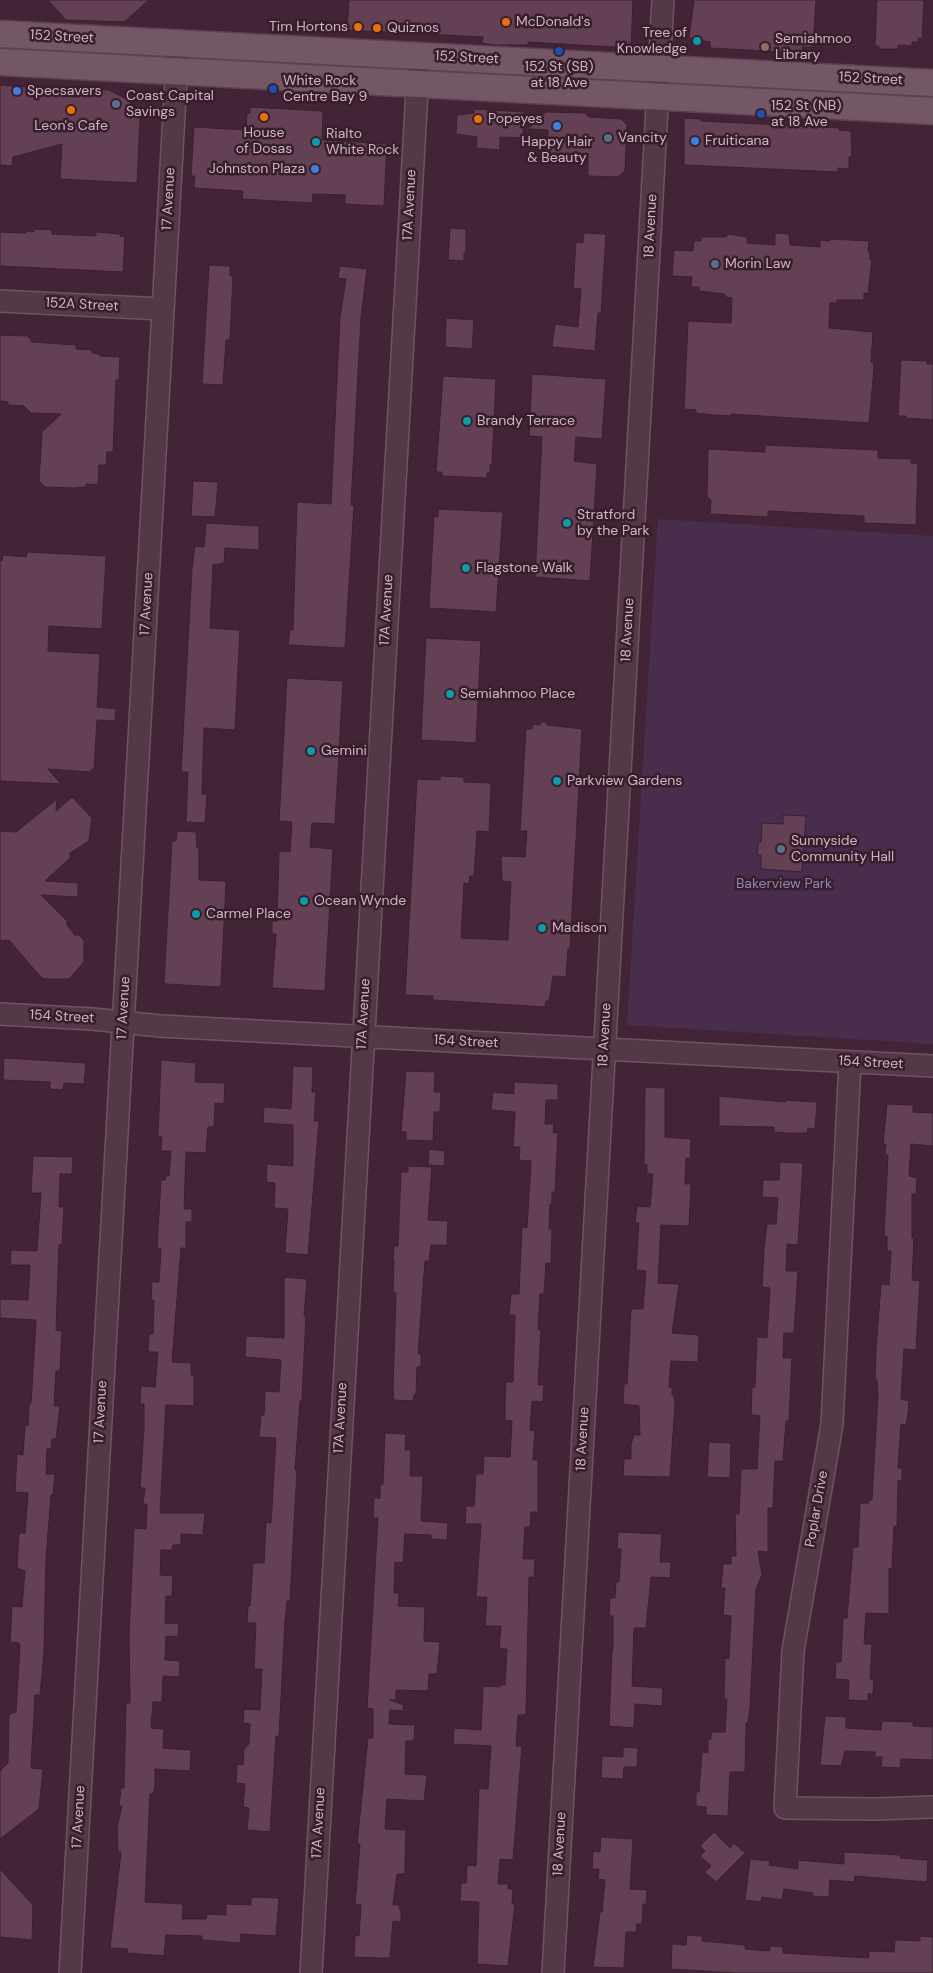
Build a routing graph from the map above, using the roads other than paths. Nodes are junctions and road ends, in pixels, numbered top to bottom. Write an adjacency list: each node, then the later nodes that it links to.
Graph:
1 (663, 0): 6 (street, 18 Avenue)
2 (0, 34): 3 (main road, 152 Street)
3 (178, 43): 4 (main road, 152 Street); 7 (street, 17 Avenue)
4 (419, 55): 6 (main road, 152 Street); 10 (street, 17A Avenue)
5 (0, 62): 7 (main road, 152 Street)
6 (660, 68): 8 (main road, 152 Street); 11 (street, 18 Avenue)
7 (176, 72): 10 (main road, 152 Street); 15 (street, 17 Avenue)
8 (790, 74): 9 (main road, 152 Street); 12 (main road)
9 (933, 83)
10 (417, 84): 11 (main road, 152 Street); 18 (street, 17A Avenue)
11 (658, 97): 12 (main road, 152 Street); 19 (street, 18 Avenue)
12 (727, 100): 13 (main road, 152 Street)
13 (933, 111)
14 (0, 300): 15 (street, 152A Street)
15 (163, 309): 17 (street, 17 Avenue)
16 (0, 1014): 17 (street, 154 Street)
17 (123, 1022): 18 (street, 154 Street); 23 (street, 17 Avenue)
18 (362, 1036): 19 (street, 154 Street); 24 (street, 17A Avenue)
19 (604, 1049): 20 (street, 154 Street); 25 (street, 18 Avenue)
20 (850, 1062): 21 (street, 154 Street); 22 (street, Poplar Drive)
21 (933, 1066)
22 (933, 1807)
23 (70, 1973)
24 (311, 1973)
25 (553, 1973)

